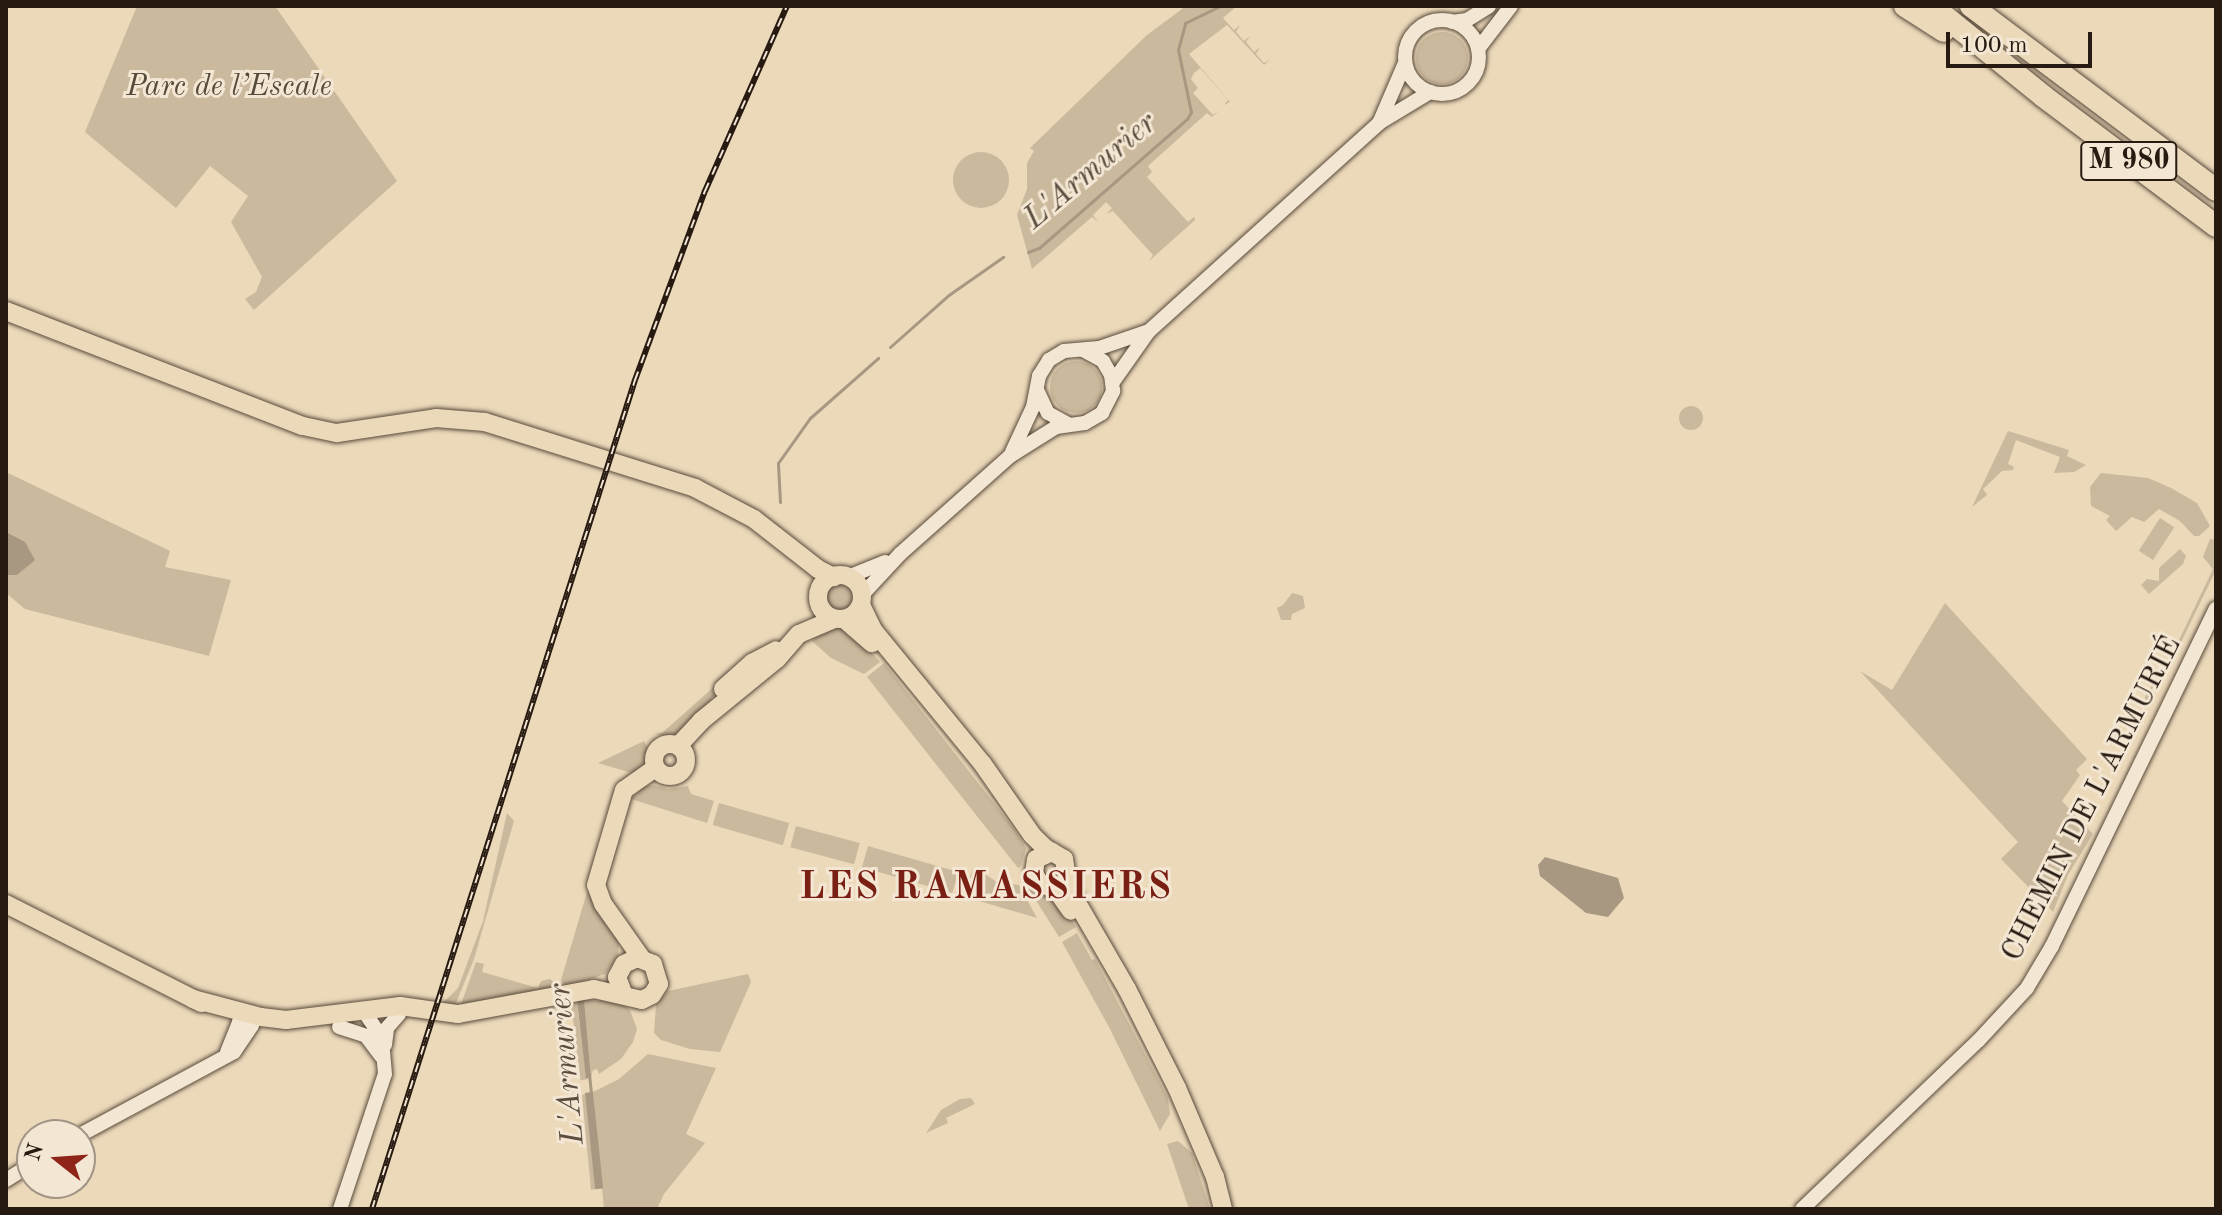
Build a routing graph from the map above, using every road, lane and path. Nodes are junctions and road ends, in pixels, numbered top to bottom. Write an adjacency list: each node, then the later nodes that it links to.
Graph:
1 (1489, 6): 7 (street)
2 (1511, 6): 8 (street)
3 (1905, 6): 12 (highway)
4 (1932, 6): 12 (highway, M 980)
5 (1971, 6): 10 (highway, M 980)
6 (1990, 6): 10 (highway)
7 (1452, 22): 8 (street); 9 (street)
8 (1478, 49): 11 (street)
9 (1405, 63): 11 (street); 13 (street)
10 (2064, 77): 14 (highway, M 980)
11 (1430, 92): 13 (street)
12 (2043, 96): 15 (highway, M 980)
13 (1379, 123): 17 (street)
14 (2216, 190)
15 (2216, 226)
16 (13, 313): 23 (main road)
17 (1149, 331): 18 (street); 19 (street)
18 (1083, 350): 19 (street); 20 (street)
19 (1113, 382): 21 (street)
20 (1038, 391): 21 (street); 22 (street)
21 (1068, 424): 22 (street)
22 (1010, 456): 24 (street)
23 (783, 543): 25 (main road); 26 (main road)
24 (900, 554): 25 (street); 27 (street)
25 (841, 577): 26 (main road); 27 (main road)
26 (819, 597): 29 (main road); 30 (main road)
27 (861, 600): 29 (main road); 31 (main road)
28 (2216, 609): 47 (street, CHEMIN DE L'ARMURIÉ)
29 (840, 619): 30 (main road); 31 (main road)
30 (799, 634): 35 (main road)
31 (1044, 855): 32 (main road); 33 (main road)
32 (1066, 873): 33 (main road); 46 (main road)
33 (1049, 886): 45 (main road)
34 (6, 904): 40 (main road)
35 (628, 965): 36 (main road); 37 (main road); 37 (main road)
36 (585, 991): 37 (main road); 38 (main road)
37 (623, 993)
38 (420, 1011): 39 (main road); 42 (street)
39 (366, 1018): 40 (main road); 41 (main road); 42 (street)
40 (247, 1019): 41 (main road); 43 (street)
41 (339, 1027): 42 (street)
42 (385, 1061): 44 (street)
43 (96, 1126)
44 (340, 1209)
45 (1213, 1209)
46 (1223, 1209)
47 (1802, 1209)

